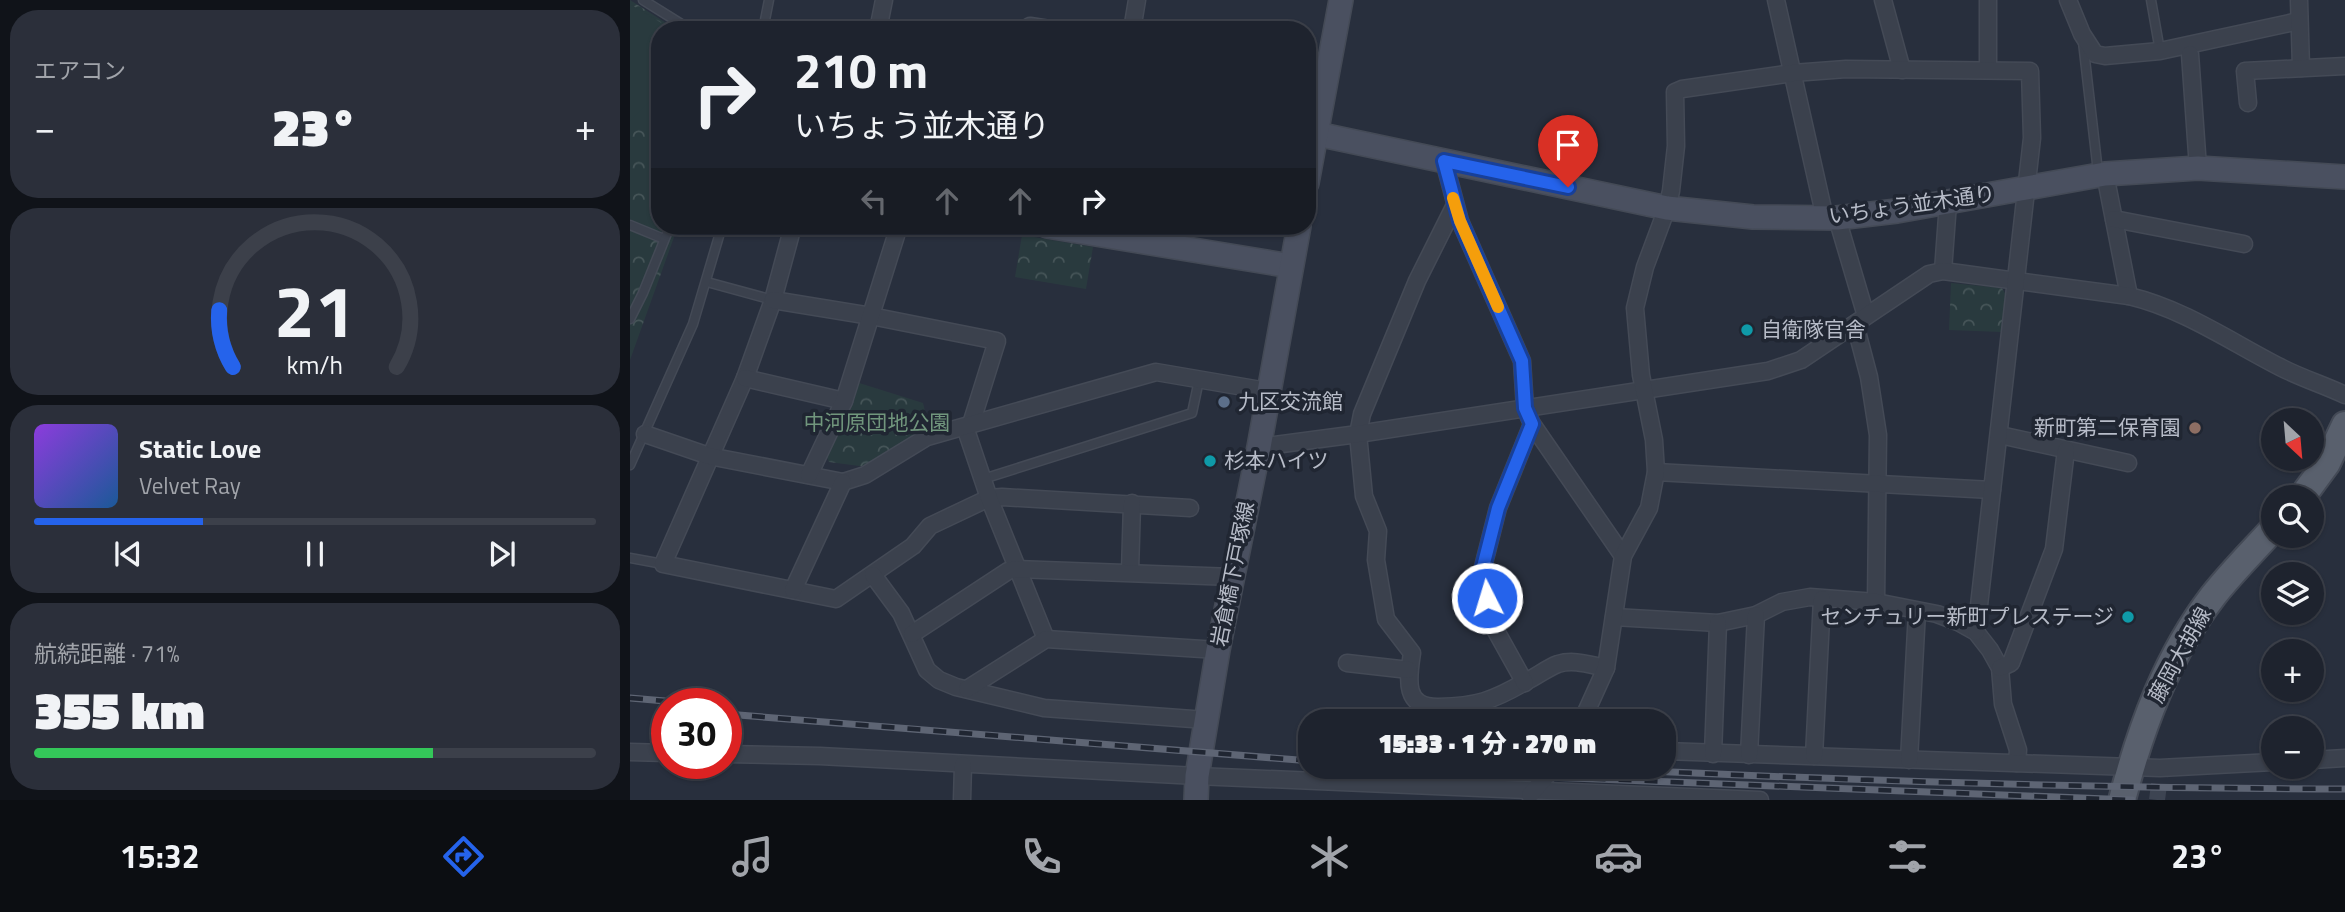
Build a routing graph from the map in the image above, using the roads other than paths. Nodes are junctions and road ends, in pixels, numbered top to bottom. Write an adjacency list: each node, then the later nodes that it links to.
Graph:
1 (643, 0): 12 (lane)
2 (769, 0): 13 (lane)
3 (1137, 0): 15 (street)
4 (1341, 0): 26 (street)
5 (1776, 0): 24 (street)
6 (1883, 0): 23 (street)
7 (1988, 0): 22 (street)
8 (2068, 0): 17 (street)
9 (2151, 0): 18 (lane)
10 (2299, 0): 16 (street)
11 (880, 1): 14 (street)
12 (677, 21)
13 (765, 21)
14 (879, 21)
15 (1134, 21)
16 (2299, 21): 18 (street); 21 (street)
17 (2082, 34): 18 (street); 30 (lane)
18 (2160, 51)
19 (2190, 54): 29 (street)
20 (2345, 66): 21 (street)
21 (2301, 68): 25 (street)
22 (1988, 69): 23 (street); 32 (street)
23 (1902, 70): 24 (street)
24 (1793, 73): 35 (street); 36 (street)
25 (2248, 103)
26 (1317, 134): 27 (street); 28 (street, いちょう並木通り)
27 (1316, 139)
28 (1444, 161): 34 (street); 35 (street, いちょう並木通り)
29 (2197, 168): 30 (street, いちょう並木通り); 31 (street, いちょう並木通り)
30 (2102, 174): 32 (street, いちょう並木通り); 37 (street)
31 (2345, 177)
32 (2027, 187): 33 (street, いちょう並木通り); 51 (street)
33 (1948, 203): 36 (street, いちょう並木通り); 50 (street)
34 (1455, 205): 64 (street); 69 (street)
35 (1667, 208): 36 (street, いちょう並木通り); 60 (street)
36 (1831, 218): 57 (street)
37 (2114, 219): 48 (street); 53 (street)
38 (630, 225): 39 (lane)
39 (651, 234)
40 (654, 235): 47 (lane)
41 (666, 235): 47 (lane)
42 (720, 235): 52 (lane)
43 (791, 235): 54 (street)
44 (896, 235): 55 (street)
45 (1121, 235): 49 (street)
46 (1297, 235): 49 (street, 岩倉橋下戸塚線)
47 (664, 239): 56 (lane)
48 (2244, 244)
49 (1291, 266): 61 (street, 岩倉橋下戸塚線)
50 (1943, 271): 51 (street); 57 (street)
51 (2016, 281): 53 (street); 70 (street)
52 (707, 282): 54 (lane); 68 (lane)
53 (2129, 296): 62 (street)
54 (773, 300): 55 (street); 58 (street)
55 (871, 316): 63 (street); 67 (street)
56 (630, 319)
57 (1861, 320): 60 (street); 80 (street)
58 (745, 378): 63 (street); 73 (street)
59 (1199, 380): 61 (street); 67 (street); 78 (lane)
60 (1642, 389): 64 (street); 76 (street)
61 (1268, 391): 71 (street, 岩倉橋下戸塚線)
62 (2345, 394)
63 (845, 401): 77 (street)
64 (1525, 408): 65 (street); 69 (street)
65 (1532, 424): 87 (street); 109 (street)
66 (2345, 425): 81 (main road)
67 (968, 426): 78 (street); 79 (street)
68 (645, 434): 73 (street); 75 (lane)
69 (1358, 434): 71 (street); 108 (street)
70 (2000, 435): 72 (street); 82 (street)
71 (1258, 447): 93 (street, 岩倉橋下戸塚線)
72 (2066, 450): 74 (street); 107 (street)
73 (709, 456): 77 (street); 89 (street)
74 (2128, 463)
75 (630, 465)
76 (1656, 472): 80 (street); 87 (street)
77 (809, 475): 79 (street)
78 (982, 479): 83 (street)
79 (843, 481): 94 (street)
80 (1877, 483): 82 (street); 96 (street)
81 (2311, 485)
82 (1992, 490): 101 (street)
83 (989, 498): 84 (street); 90 (street); 92 (street)
84 (1132, 503): 85 (street); 91 (street)
85 (1190, 508)
86 (2261, 542): 126 (main road, 藤岡大胡線)
87 (1623, 556): 99 (street)
88 (630, 558): 89 (lane)
89 (663, 564): 94 (street)
90 (1016, 569): 91 (street); 102 (street); 103 (street)
91 (1130, 572): 93 (street)
92 (873, 575): 94 (street); 102 (street)
93 (1233, 577): 104 (street, 岩倉橋下戸塚線)
94 (793, 590)
95 (1822, 599): 96 (street); 98 (street); 119 (street)
96 (1876, 602): 97 (street)
97 (1917, 611): 101 (street); 122 (street)
98 (1756, 615): 100 (street); 118 (street)
99 (1614, 617): 100 (street); 106 (street)
100 (1717, 623): 116 (street)
101 (1976, 632): 107 (street)
102 (912, 634): 110 (street)
103 (1046, 639): 104 (street); 110 (street)
104 (1218, 650): 112 (street, 岩倉橋下戸塚線)
105 (1347, 663): 108 (street)
106 (1606, 668): 109 (street); 111 (street)
107 (2000, 668): 123 (street)
108 (1409, 670): 109 (street)
109 (1525, 683)
110 (967, 689): 112 (street)
111 (1587, 709)
112 (1206, 720): 127 (street, 岩倉橋下戸塚線)
113 (630, 752): 115 (street)
114 (1676, 752): 116 (street)
115 (651, 753)
116 (1713, 754): 118 (street)
117 (742, 755): 125 (street)
118 (1749, 755): 119 (street)
119 (1814, 756): 122 (street)
120 (2345, 758): 121 (street)
121 (2324, 759)
122 (1909, 760): 123 (street)
123 (2017, 763): 126 (street)
124 (2261, 763): 126 (street)
125 (963, 765): 127 (street); 131 (street)
126 (2131, 767): 134 (main road, 藤岡大胡線)
127 (1197, 776): 129 (street); 132 (street, 岩倉橋下戸塚線)
128 (1544, 779): 129 (street)
129 (1531, 795): 130 (street)
130 (1740, 799): 133 (street)
131 (961, 800)
132 (1196, 800)
133 (1760, 800)
134 (2122, 800)

